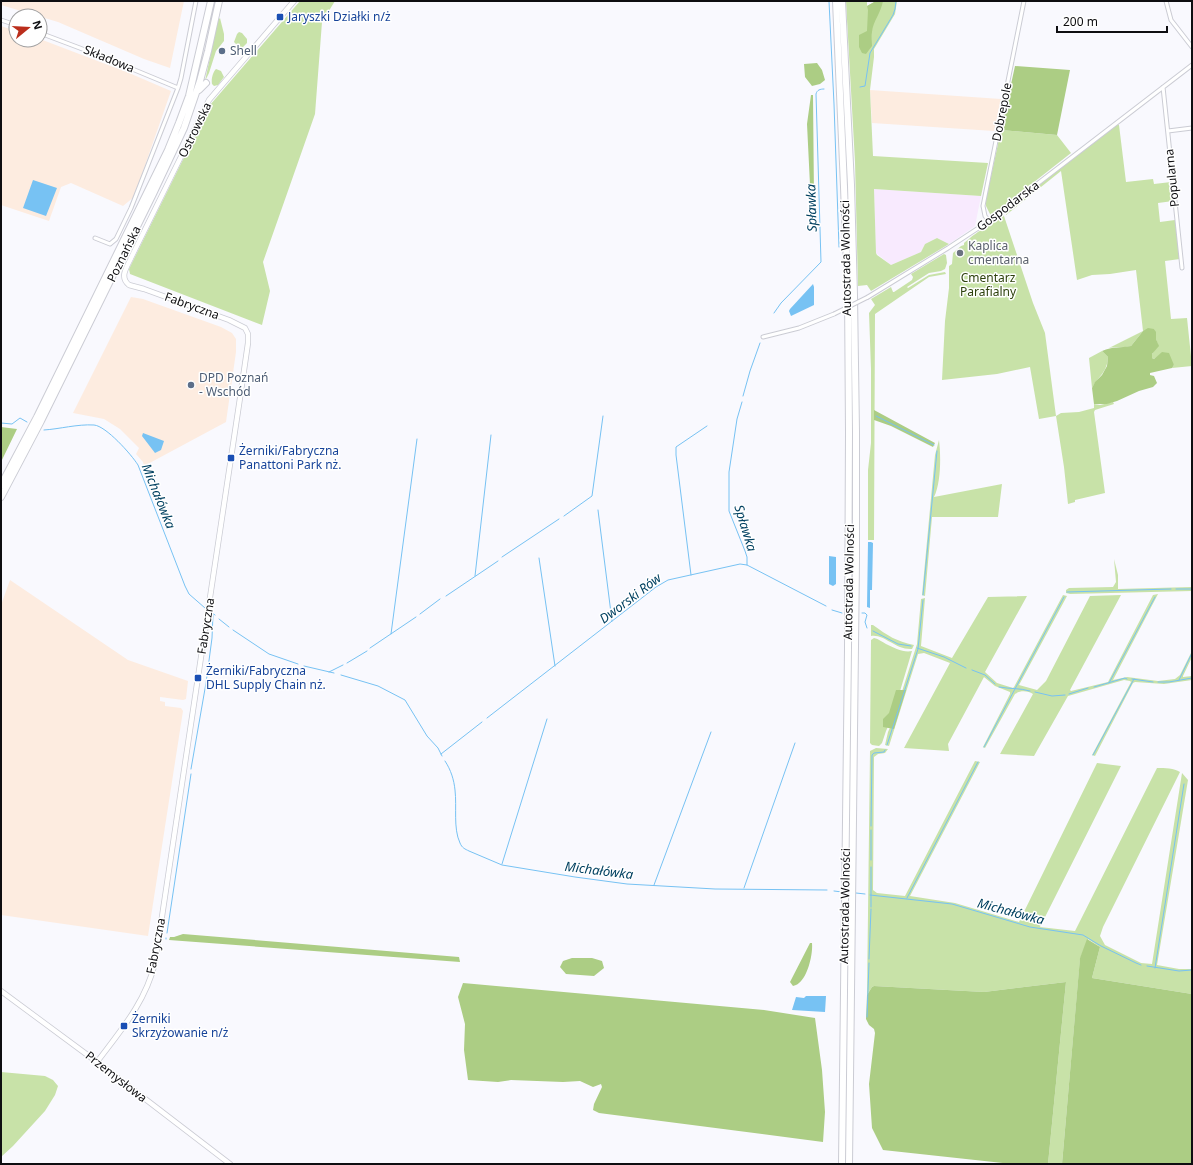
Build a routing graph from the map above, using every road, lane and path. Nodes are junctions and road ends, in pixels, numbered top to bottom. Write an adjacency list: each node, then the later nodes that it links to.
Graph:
1 (196, 1): 14 (street)
2 (211, 1): 24 (highway, Poznańska)
3 (219, 1): 9 (highway); 16 (highway, Poznańska)
4 (294, 1): 21 (street, Ostrowska)
5 (836, 1): 26 (highway, Autostrada Wolności)
6 (842, 1): 26 (highway, Autostrada Wolności)
7 (1024, 1): 19 (street, Dobrepole)
8 (1166, 1): 11 (street)
9 (221, 13)
10 (48, 36): 14 (street, Składowa)
11 (1192, 47)
12 (1192, 64): 15 (street, Gospodarska)
13 (206, 83): 16 (highway)
14 (178, 88): 20 (street)
15 (1163, 88): 18 (street, Popularna); 19 (street, Gospodarska)
16 (196, 97): 25 (highway, Poznańska)
17 (1192, 128): 18 (street)
18 (1168, 131): 22 (street, Popularna)
19 (989, 221): 23 (street, Gospodarska, bridge)
20 (95, 238)
21 (131, 258): 29 (street, Fabryczna)
22 (1182, 268)
23 (763, 337)
24 (1, 485)
25 (1, 497)
26 (849, 886): 27 (highway, Autostrada Wolności)
27 (849, 912): 31 (highway, Autostrada Wolności); 32 (highway, Autostrada Wolności)
28 (1, 991): 29 (street, Przemysłowa)
29 (97, 1062): 30 (street, Przemysłowa)
30 (230, 1164)
31 (842, 1164)
32 (849, 1164)

